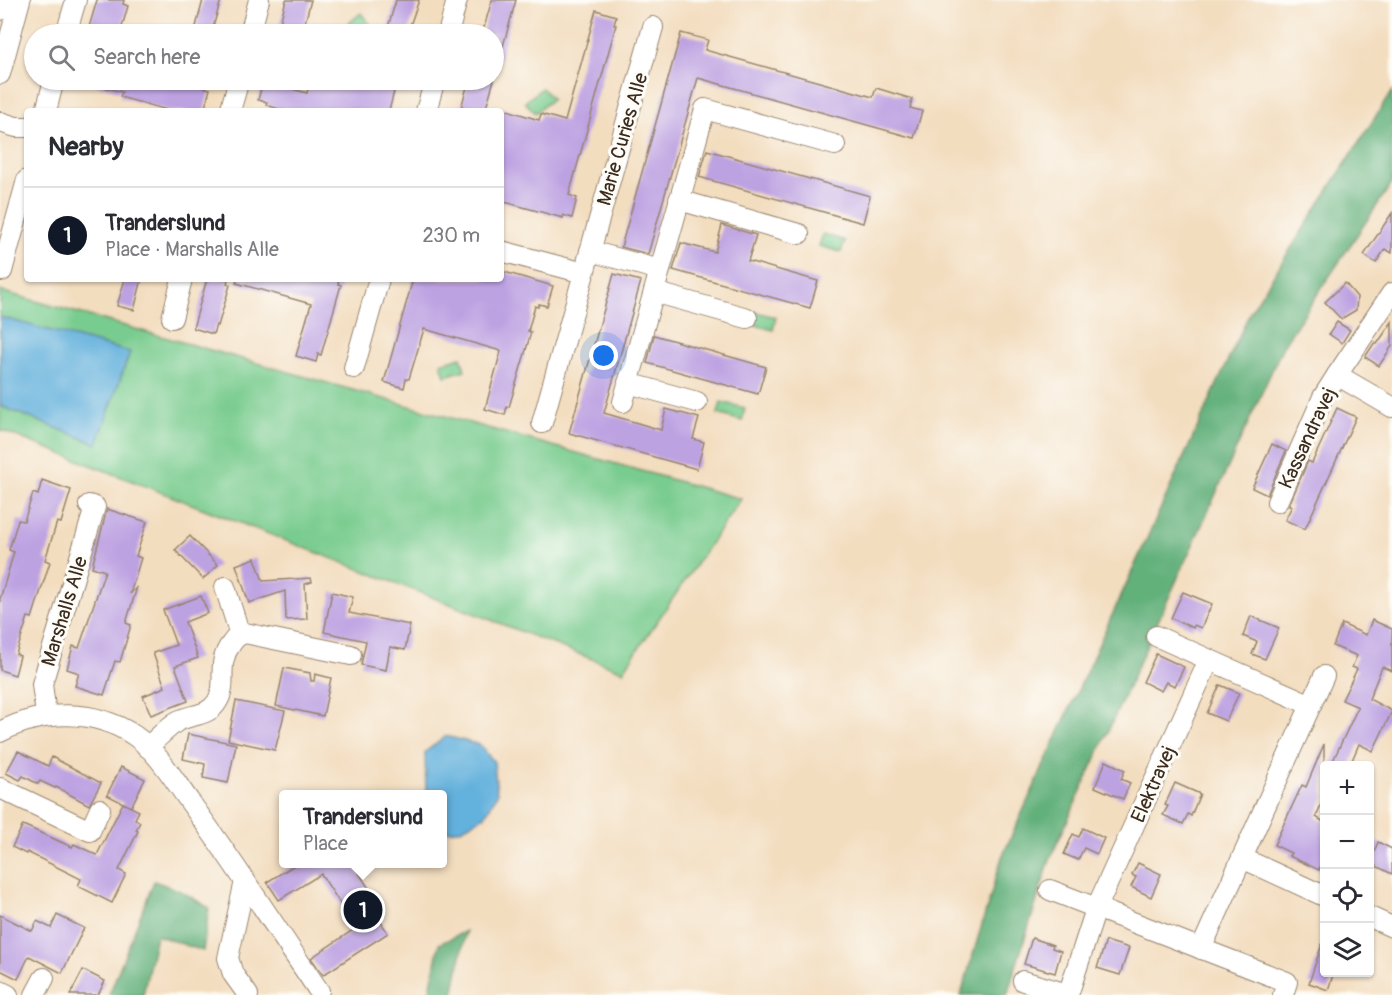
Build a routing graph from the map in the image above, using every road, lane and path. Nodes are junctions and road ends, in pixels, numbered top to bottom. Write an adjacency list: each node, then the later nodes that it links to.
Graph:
1 (3, 0): 6 (street)
2 (20, 0): 11 (street)
3 (76, 0): 7 (street)
4 (259, 0): 8 (street)
5 (457, 0): 9 (street)
6 (0, 10)
7 (69, 24)
8 (253, 24)
9 (451, 24)
10 (653, 27): 24 (street, Marie Curies Alle)
11 (0, 74)
12 (51, 90): 15 (street)
13 (236, 90): 16 (street)
14 (432, 90): 17 (street)
15 (47, 108)
16 (231, 108)
17 (427, 108)
18 (0, 122): 19 (street)
19 (24, 128)
20 (835, 145): 22 (street)
21 (24, 191): 27 (street)
22 (679, 200): 23 (street); 26 (street)
23 (799, 234)
24 (590, 251): 26 (street); 28 (street, Marie Curies Alle)
25 (504, 252): 28 (street)
26 (660, 270): 31 (street)
27 (2, 271)
28 (584, 273): 39 (street, Marie Curies Alle)
29 (181, 282): 33 (street)
30 (378, 282): 35 (street)
31 (654, 292): 34 (street); 37 (street)
32 (1392, 293): 36 (street, Kassandravej)
33 (171, 318)
34 (747, 318)
35 (354, 368)
36 (1337, 375): 38 (street, Kassandravej); 40 (street, Kassandravej)
37 (697, 402)
38 (1392, 407)
39 (543, 423)
40 (1277, 502)
41 (92, 506): 49 (street, Marshalls Alle)
42 (225, 587): 43 (street)
43 (240, 634): 45 (street); 51 (street)
44 (1156, 636): 46 (street)
45 (351, 655)
46 (1209, 660): 48 (street); 58 (street, Elektravej)
47 (1324, 676): 48 (street)
48 (1311, 705): 54 (street)
49 (46, 715): 50 (street); 51 (street)
50 (0, 732)
51 (147, 747): 55 (street)
52 (0, 788): 53 (street)
53 (99, 809)
54 (1242, 858): 57 (street); 61 (street)
55 (245, 881): 64 (street); 67 (street)
56 (1050, 890): 58 (street)
57 (1320, 894)
58 (1096, 909): 61 (street); 65 (street, Elektravej)
59 (1374, 919): 60 (street)
60 (1392, 927)
61 (1201, 949): 68 (street)
62 (1023, 981): 65 (street, Elektravej)
63 (0, 991): 66 (street)
64 (319, 991)
65 (1068, 994)
66 (8, 995)
67 (248, 995)
68 (1283, 995)

